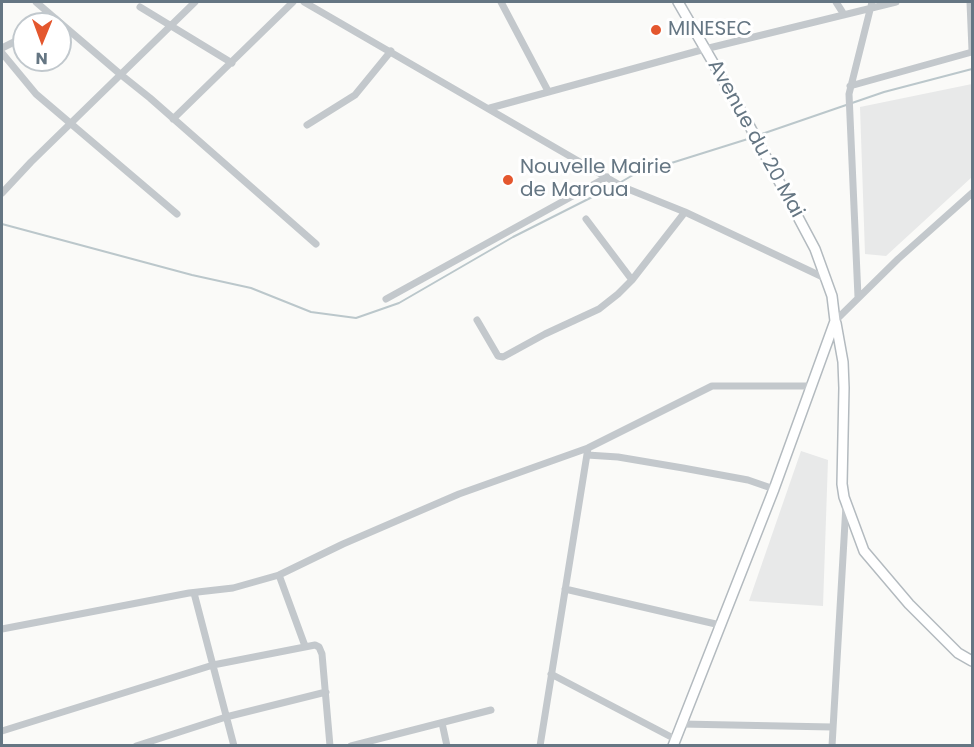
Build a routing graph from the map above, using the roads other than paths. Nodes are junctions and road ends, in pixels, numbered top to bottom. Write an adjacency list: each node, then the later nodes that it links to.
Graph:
1 (36, 2): 12 (street)
2 (195, 2): 13 (street)
3 (293, 2): 19 (street)
4 (304, 2): 16 (street)
5 (501, 2): 22 (street)
6 (678, 2): 15 (street, Avenue du 20 Mai)
7 (896, 2): 9 (street)
8 (970, 2): 17 (street)
9 (870, 5): 10 (street); 21 (street)
10 (840, 6): 15 (street)
11 (140, 7): 13 (street)
12 (48, 12)
13 (170, 26): 19 (street); 20 (street)
14 (72, 33): 20 (street)
15 (705, 49): 22 (street); 34 (street, Avenue du 20 Mai)
16 (391, 51): 23 (street); 26 (street)
17 (972, 51): 21 (street)
18 (2, 53): 25 (street)
19 (232, 63): 24 (street)
20 (120, 74): 24 (street); 25 (street)
21 (850, 90): 36 (street)
22 (548, 91): 23 (street)
23 (490, 108): 27 (street)
24 (173, 119): 33 (street)
25 (70, 124): 28 (street); 31 (street)
26 (308, 125)
27 (609, 178): 30 (street); 37 (street)
28 (2, 193)
29 (972, 193): 36 (street)
30 (685, 212): 34 (street); 35 (street)
31 (177, 214)
32 (586, 219): 35 (street)
33 (316, 244)
34 (827, 279): 39 (street, Avenue du 20 Mai)
35 (632, 280): 38 (street)
36 (858, 297): 39 (street)
37 (386, 299)
38 (477, 320)
39 (836, 321): 40 (street); 43 (street, Avenue du 20 Mai)
40 (812, 386): 41 (street); 42 (street)
41 (587, 452): 42 (street); 44 (street); 45 (street)
42 (774, 489): 47 (street)
43 (846, 502): 50 (street, Avenue du 20 Mai); 58 (street)
44 (279, 575): 46 (street); 49 (street)
45 (565, 589): 47 (street); 52 (street)
46 (194, 593): 48 (street); 51 (street)
47 (720, 625): 57 (street)
48 (2, 629)
49 (305, 646): 51 (street); 53 (street)
50 (972, 661)
51 (213, 665): 55 (street); 59 (street)
52 (551, 674): 60 (street); 66 (street)
53 (326, 692): 55 (street); 63 (street)
54 (491, 711): 56 (street)
55 (226, 717): 61 (street); 62 (street)
56 (442, 723): 64 (street); 65 (street)
57 (681, 724): 58 (street); 60 (street)
58 (832, 727): 67 (street)
59 (2, 730)
60 (674, 742)
61 (136, 746)
62 (234, 746)
63 (330, 746)
64 (351, 746)
65 (447, 746)
66 (540, 746)
67 (831, 746)

